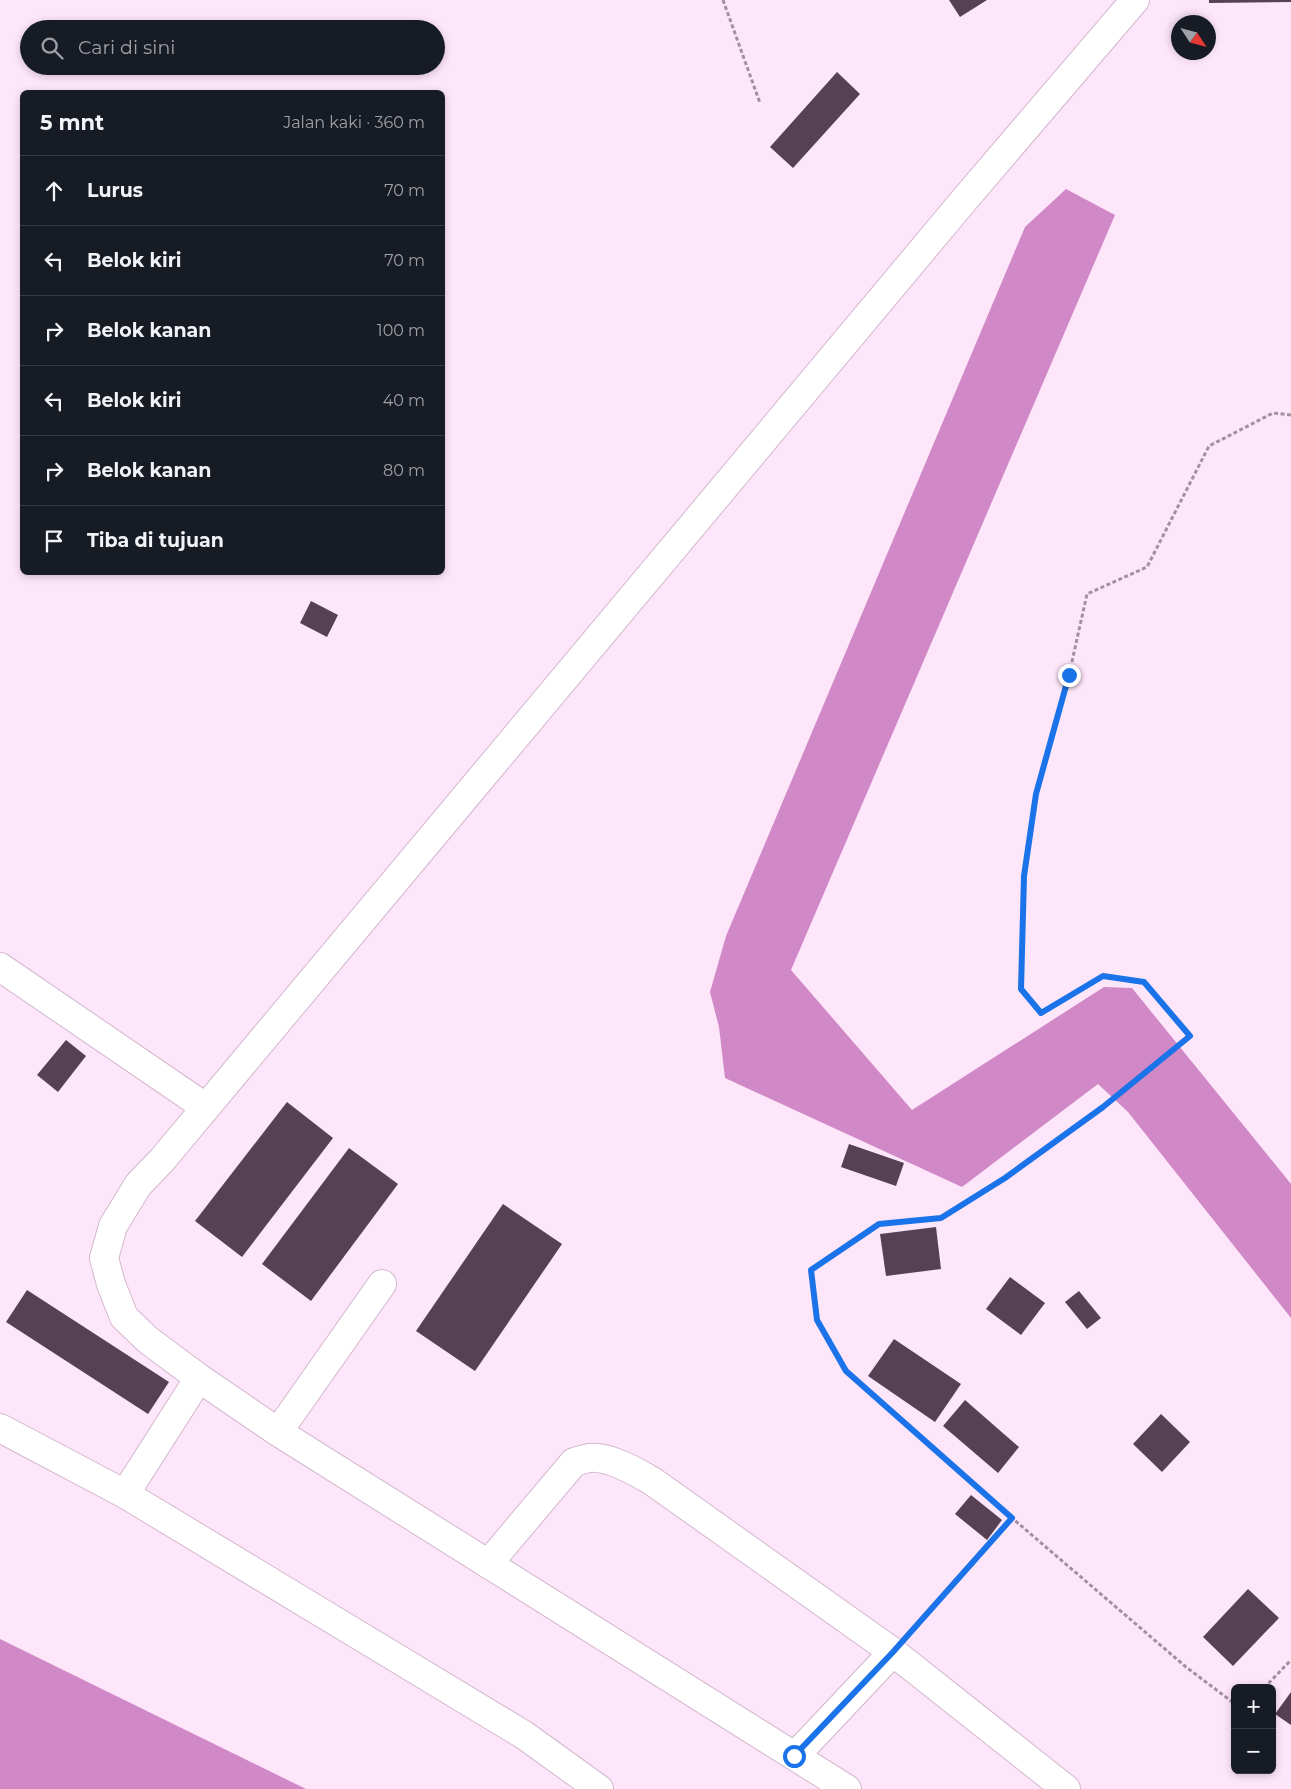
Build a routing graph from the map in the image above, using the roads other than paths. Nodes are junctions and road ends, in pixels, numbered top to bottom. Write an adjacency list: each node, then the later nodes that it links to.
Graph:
1 (1135, 0): 3 (street)
2 (0, 967): 3 (street)
3 (204, 1107): 5 (street)
4 (382, 1284): 7 (street)
5 (199, 1378): 7 (street); 8 (street)
6 (0, 1428): 8 (street)
7 (278, 1432): 9 (street)
8 (124, 1494): 12 (street)
9 (488, 1564): 10 (street); 11 (street)
10 (893, 1652): 11 (street); 14 (street)
11 (794, 1756): 13 (street)
12 (599, 1789)
13 (848, 1789)
14 (1066, 1789)

